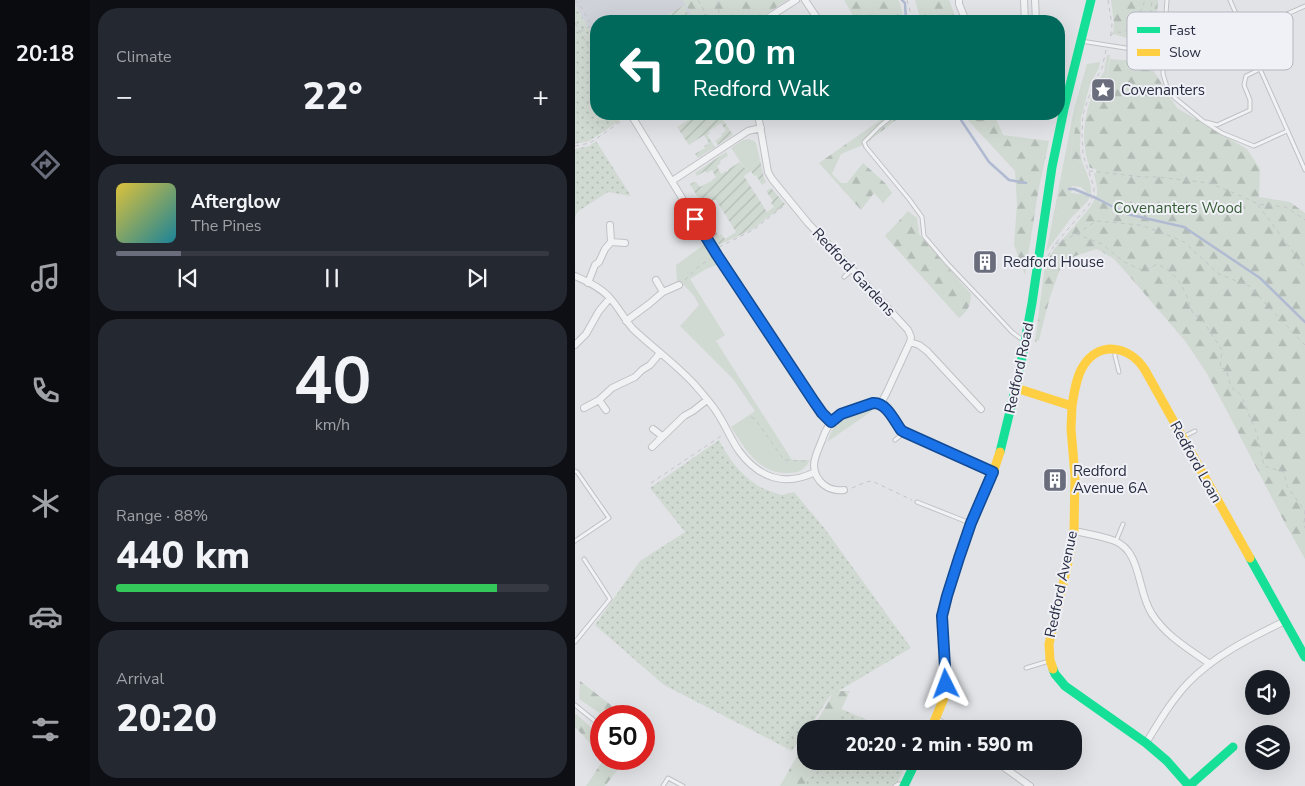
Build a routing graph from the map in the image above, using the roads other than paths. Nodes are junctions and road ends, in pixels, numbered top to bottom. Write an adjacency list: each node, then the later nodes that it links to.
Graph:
1 (796, 0): 11 (street)
2 (805, 0): 12 (street)
3 (959, 0): 13 (street)
4 (1024, 0): 14 (street)
5 (1035, 0): 15 (street)
6 (1091, 0): 16 (street, Redford Road)
7 (1230, 0): 9 (lane)
8 (1305, 6): 10 (lane)
9 (1235, 12)
10 (1291, 12)
11 (772, 15)
12 (815, 15)
13 (964, 15)
14 (1025, 15)
15 (1036, 15)
16 (1081, 41): 17 (lane); 21 (street, Redford Road)
17 (1127, 47)
18 (1163, 70): 26 (lane)
19 (1258, 70): 26 (lane)
20 (1260, 70): 28 (lane)
21 (1065, 95)
22 (634, 120): 30 (street)
23 (759, 120): 27 (street, Redford Gardens)
24 (888, 120): 43 (lane)
25 (1059, 120): 43 (street, Redford Road)
26 (1203, 121): 28 (lane)
27 (761, 128): 30 (street); 34 (street, Redford Gardens)
28 (1287, 132): 29 (lane)
29 (1305, 170)
30 (672, 181): 57 (street)
31 (610, 225): 32 (street)
32 (611, 242): 33 (street); 38 (street)
33 (625, 243)
34 (853, 270): 36 (lane); 44 (street, Redford Gardens)
35 (575, 276): 38 (street)
36 (844, 277)
37 (656, 280): 40 (street)
38 (588, 282): 41 (street)
39 (679, 285): 40 (street)
40 (663, 292): 42 (street)
41 (610, 298): 42 (street); 45 (street)
42 (626, 321): 47 (street)
43 (1025, 341): 49 (street, Redford Road)
44 (910, 342): 52 (street); 55 (street)
45 (575, 345)
46 (1115, 349): 48 (lane); 53 (street); 62 (street, Redford Loan)
47 (660, 353): 50 (street); 51 (street)
48 (1119, 372)
49 (1016, 388): 53 (street); 67 (street, Redford Road)
50 (599, 400): 54 (street); 56 (street)
51 (707, 400): 61 (street); 66 (street)
52 (881, 403): 57 (street); 60 (street)
53 (1072, 406): 72 (street, Redford Avenue)
54 (584, 408)
55 (981, 409)
56 (606, 410)
57 (831, 422): 66 (street)
58 (653, 429): 61 (street)
59 (1195, 431): 62 (lane)
60 (904, 432): 63 (lane); 67 (street)
61 (662, 436): 64 (street)
62 (1183, 438): 76 (street, Redford Loan)
63 (895, 440)
64 (652, 447)
65 (575, 471): 73 (lane)
66 (815, 472): 68 (street)
67 (993, 472): 70 (street, Redford Road)
68 (844, 490)
69 (917, 502): 70 (lane)
70 (971, 523): 84 (street, Redford Road)
71 (1123, 524): 74 (lane)
72 (1074, 531): 74 (street); 79 (street, Redford Avenue)
73 (575, 541)
74 (1116, 542): 80 (street)
75 (584, 559): 77 (lane)
76 (1285, 621): 78 (street, Redford Loan); 80 (street)
77 (575, 642)
78 (1305, 657)
79 (1049, 660): 81 (lane); 85 (street)
80 (1210, 664): 85 (street)
81 (1026, 668)
82 (575, 704): 83 (lane)
83 (590, 717)
84 (935, 719)
85 (1146, 743): 94 (street)
86 (1233, 747): 94 (street)
87 (912, 770): 89 (street)
88 (1008, 770): 93 (street)
89 (905, 785): 92 (lane)
90 (663, 786): 91 (lane)
91 (683, 786)
92 (895, 786)
93 (1030, 786)
94 (1189, 786)

